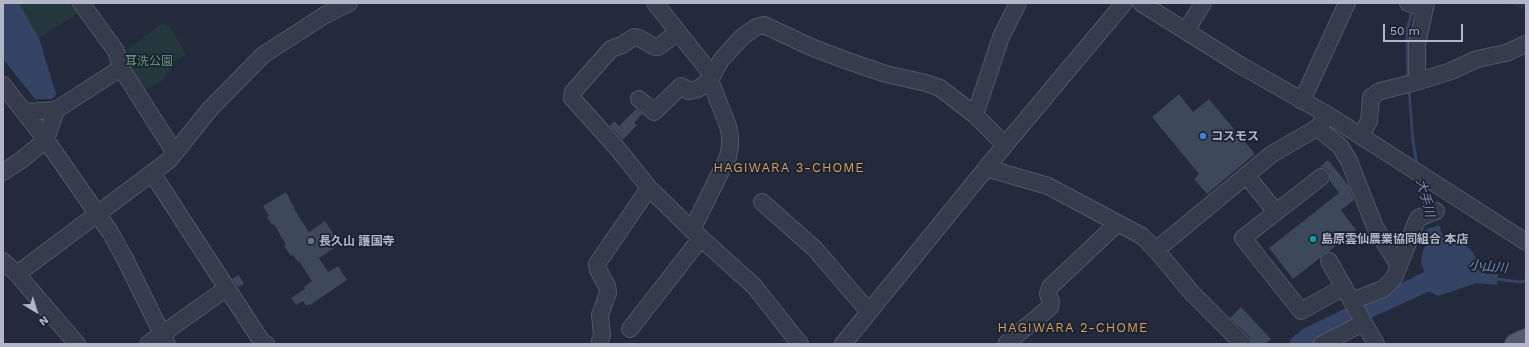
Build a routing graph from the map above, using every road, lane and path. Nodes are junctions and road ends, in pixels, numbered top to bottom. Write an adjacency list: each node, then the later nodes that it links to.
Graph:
1 (81, 3): 13 (street)
2 (349, 3): 27 (street)
3 (655, 3): 11 (street)
4 (1018, 3): 21 (street)
5 (1124, 3): 26 (street)
6 (1141, 3): 10 (street)
7 (1203, 3): 10 (street)
8 (1347, 3): 18 (street)
9 (1419, 5): 15 (street)
10 (1186, 31): 18 (street)
11 (678, 32): 14 (street); 33 (street)
12 (1526, 44): 15 (street)
13 (121, 68): 19 (street); 27 (street)
14 (711, 77): 17 (street); 21 (street); 39 (street)
15 (1410, 83): 24 (street)
16 (3, 85): 20 (street)
17 (639, 99)
18 (1302, 101): 22 (street)
19 (56, 110): 20 (street); 25 (street)
20 (25, 112): 25 (street)
21 (975, 115): 26 (street)
22 (1328, 115): 23 (street); 24 (street)
23 (1317, 128): 31 (street); 44 (street)
24 (1361, 136): 40 (street)
25 (46, 140): 29 (street); 37 (street)
26 (1006, 145): 28 (street)
27 (175, 153): 30 (street)
28 (986, 168): 38 (street); 48 (street)
29 (3, 172)
30 (152, 173): 37 (street); 47 (street)
31 (1246, 175): 36 (street); 41 (street)
32 (1321, 177): 36 (street)
33 (649, 188): 39 (street); 58 (street)
34 (762, 202): 48 (street)
35 (1436, 211): 44 (street)
36 (1276, 212): 46 (street)
37 (98, 213): 45 (street); 51 (street)
38 (1118, 223): 41 (street); 53 (street)
39 (697, 234): 50 (street); 59 (street)
40 (1526, 242)
41 (1156, 250): 54 (street)
42 (3, 261): 45 (street)
43 (1329, 261): 46 (street)
44 (1399, 266): 49 (street)
45 (17, 274): 55 (street)
46 (1344, 287): 49 (street)
47 (227, 288): 51 (street); 57 (street)
48 (869, 312): 60 (street)
49 (1358, 313): 61 (street); 62 (street)
50 (630, 329)
51 (164, 339): 56 (street)
52 (1526, 339): 63 (main road)
53 (1007, 343)
54 (1239, 343)
55 (77, 344)
56 (148, 344)
57 (266, 344)
58 (599, 344)
59 (800, 344)
60 (843, 344)
61 (1322, 344)
62 (1376, 344)
63 (1515, 344)

